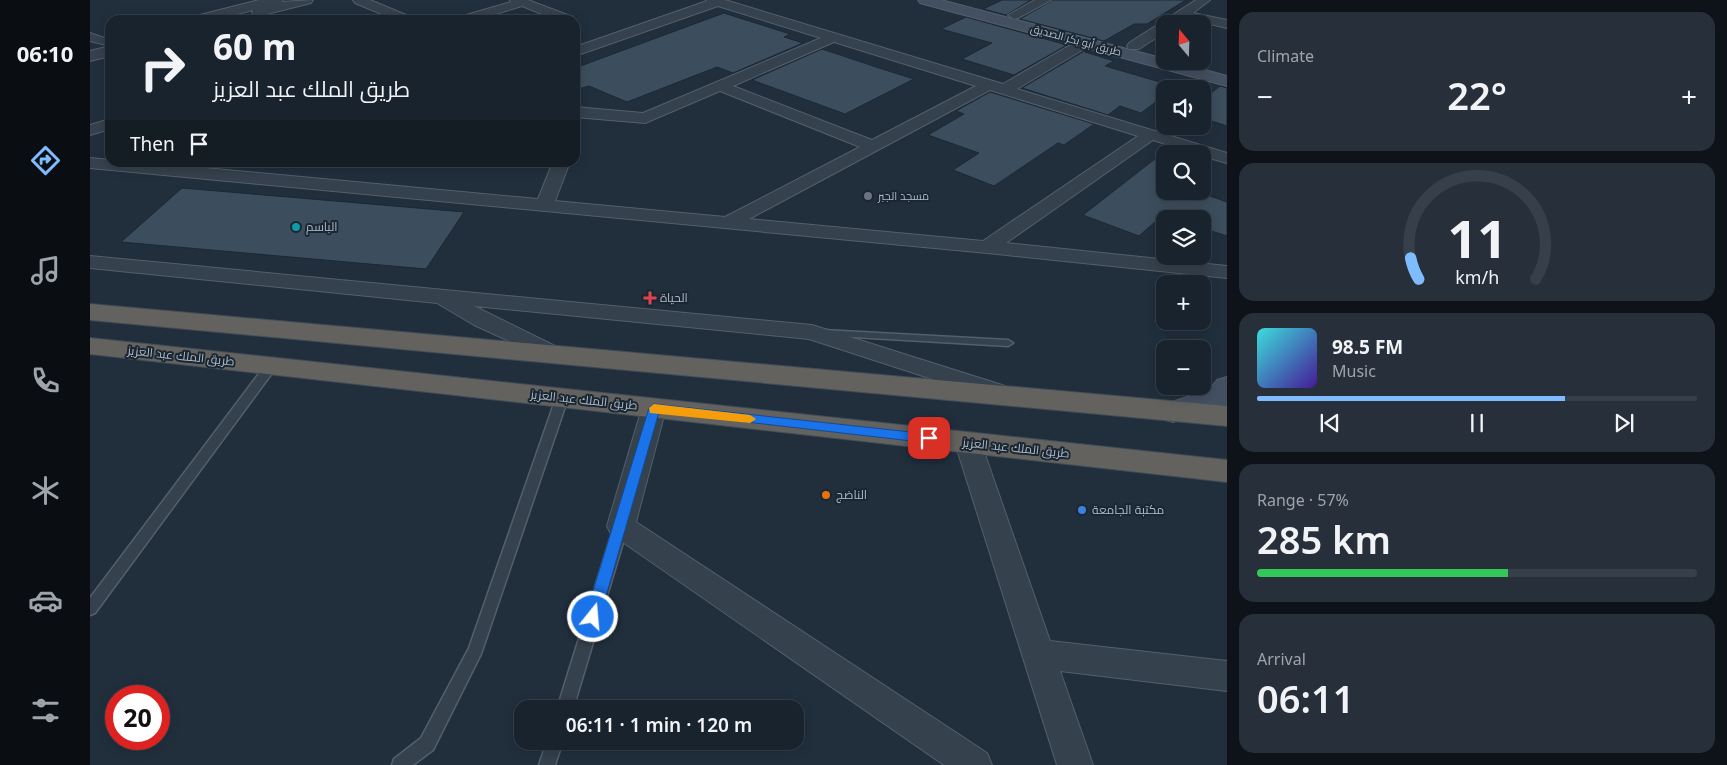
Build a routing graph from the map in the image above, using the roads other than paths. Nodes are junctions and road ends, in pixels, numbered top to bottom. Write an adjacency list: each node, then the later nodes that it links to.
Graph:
1 (276, 0): 11 (street)
2 (306, 0): 12 (street)
3 (359, 0): 13 (street)
4 (925, 0): 24 (main road, طريق أبو بكر الصديق)
5 (957, 0): 16 (main road, طريق أبو بكر الصديق)
6 (1045, 0): 16 (street)
7 (1204, 0): 10 (street)
8 (520, 1): 14 (street); 15 (street)
9 (715, 1): 21 (street); 22 (street)
10 (1183, 14): 17 (street)
11 (217, 15)
12 (248, 15)
13 (394, 15)
14 (478, 15)
15 (556, 15)
16 (1014, 15): 26 (main road, طريق أبو بكر الصديق)
17 (1227, 24)
18 (598, 31): 21 (street)
19 (1156, 32): 26 (street)
20 (90, 37): 23 (street)
21 (614, 37): 29 (street)
22 (834, 37): 35 (street); 36 (street)
23 (105, 43)
24 (1084, 43): 34 (main road, طريق أبو بكر الصديق); 37 (street)
25 (105, 45): 27 (street)
26 (1134, 46): 30 (main road, طريق أبو بكر الصديق)
27 (90, 47)
28 (105, 47): 31 (street)
29 (580, 50)
30 (1156, 52)
31 (90, 56)
32 (1211, 67): 33 (main road)
33 (1227, 71)
34 (1227, 81)
35 (988, 85): 37 (street); 42 (street)
36 (720, 86): 38 (street); 42 (street)
37 (1004, 90): 41 (street)
38 (580, 113)
39 (105, 126): 40 (street)
40 (90, 130)
41 (1150, 135): 43 (street); 50 (street)
42 (872, 146): 49 (street)
43 (1227, 158)
44 (90, 163): 45 (street)
45 (105, 164)
46 (132, 167): 48 (street)
47 (560, 167): 48 (street)
48 (544, 206): 49 (street)
49 (728, 223): 50 (street)
50 (987, 247): 52 (street)
51 (90, 262): 53 (street)
52 (1227, 272)
53 (442, 297): 55 (street); 58 (street)
54 (90, 312): 58 (highway)
55 (812, 332): 56 (lane); 61 (street)
56 (1008, 343)
57 (90, 346): 59 (highway, طريق الملك عبد العزيز)
58 (555, 355): 61 (highway)
59 (271, 366): 62 (highway, طريق الملك عبد العزيز); 69 (lane)
60 (1227, 386): 64 (main road)
61 (1011, 397): 64 (highway)
62 (562, 398): 63 (highway, طريق الملك عبد العزيز); 74 (lane)
63 (654, 408): 66 (highway, طريق الملك عبد العزيز); 68 (street)
64 (1173, 412): 65 (highway)
65 (1227, 416)
66 (968, 443): 67 (highway, طريق الملك عبد العزيز); 70 (street)
67 (1227, 471)
68 (621, 526): 72 (lane); 76 (street)
69 (90, 609)
70 (1038, 654): 71 (street); 77 (street)
71 (1227, 676)
72 (568, 700)
73 (551, 750): 75 (lane)
74 (400, 765)
75 (547, 765)
76 (974, 765)
77 (1075, 765)

